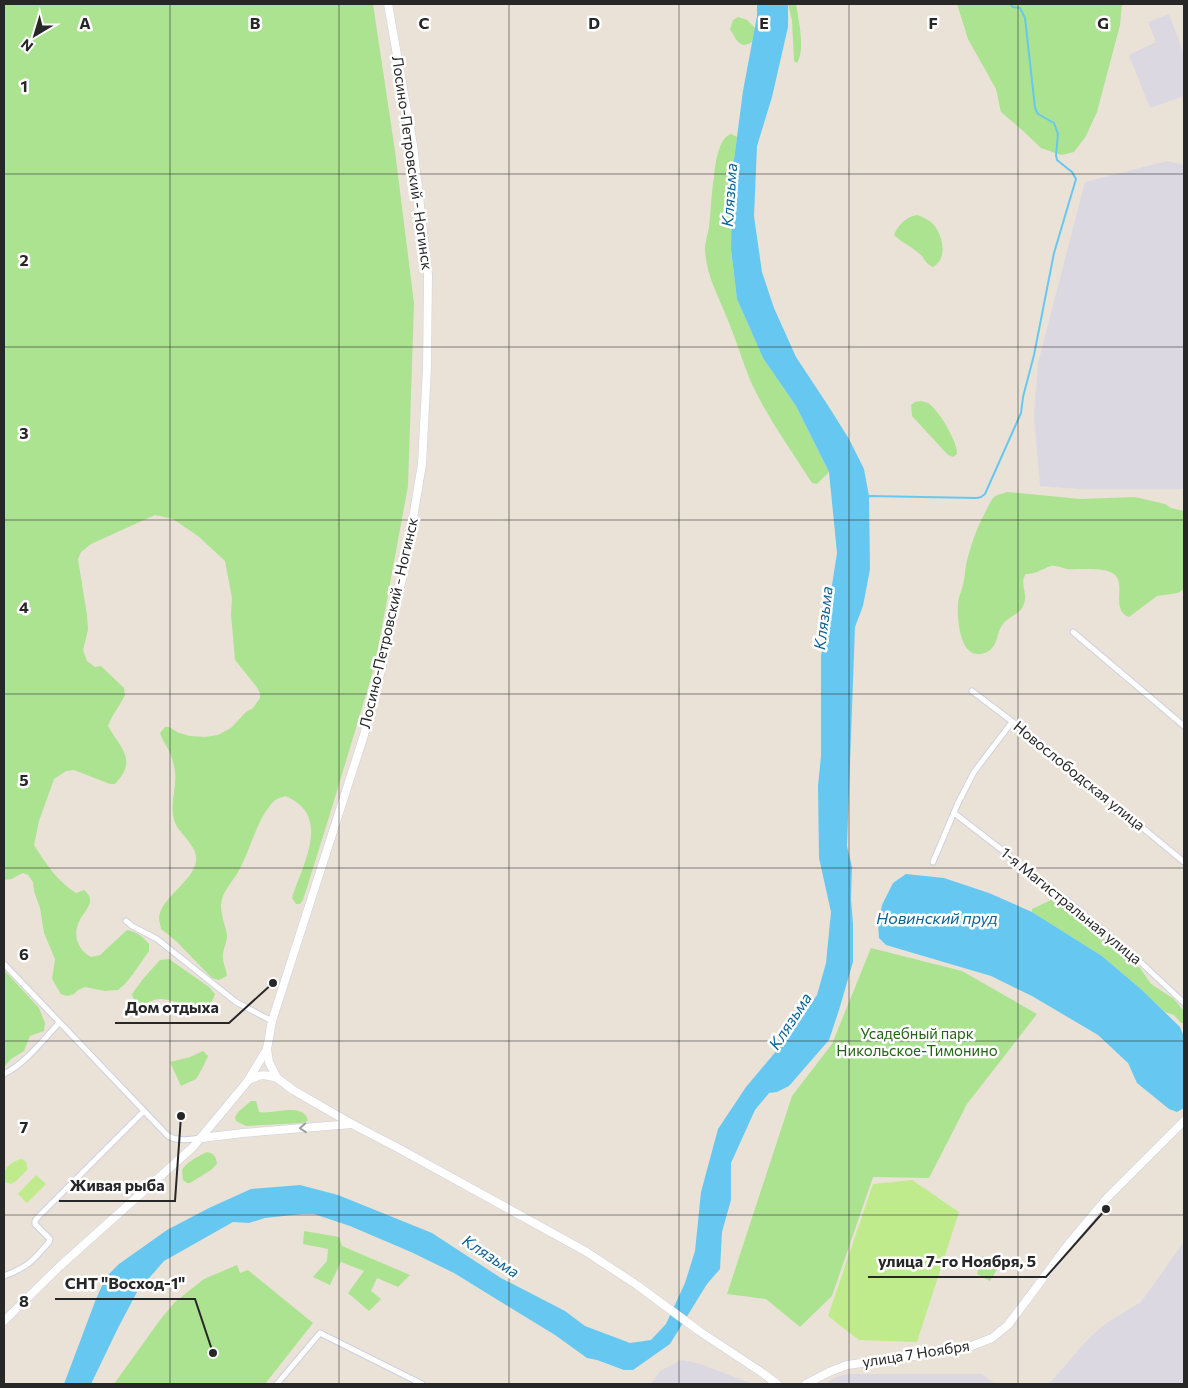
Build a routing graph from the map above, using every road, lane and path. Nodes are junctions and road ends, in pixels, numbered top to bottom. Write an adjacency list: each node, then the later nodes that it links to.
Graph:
1 (388, 4): 12 (main road, Лосино-Петровский - Ногинск)
2 (1073, 632): 5 (street)
3 (972, 691): 4 (street, Новослободская улица)
4 (1012, 722): 6 (street); 8 (street, Новослободская улица)
5 (1184, 726)
6 (954, 813): 7 (street); 11 (street, 1-я Магистральная улица)
7 (933, 862)
8 (1184, 862)
9 (126, 920): 12 (street)
10 (4, 964): 13 (street)
11 (1184, 1004)
12 (272, 1021): 14 (main road, Лосино-Петровский - Ногинск)
13 (59, 1023): 15 (street); 18 (street)
14 (267, 1050): 16 (main road); 17 (main road)
15 (4, 1074)
16 (277, 1078): 17 (main road); 20 (main road)
17 (248, 1082): 21 (main road)
18 (143, 1112): 21 (street); 22 (street)
19 (1184, 1121): 27 (main road, улица 7 Ноября)
20 (352, 1124): 21 (main road, one-way to 21); 26 (main road)
21 (202, 1138): 23 (main road)
22 (4, 1276)
23 (4, 1321)
24 (277, 1384): 25 (street)
25 (422, 1384)
26 (778, 1384)
27 (806, 1384)

